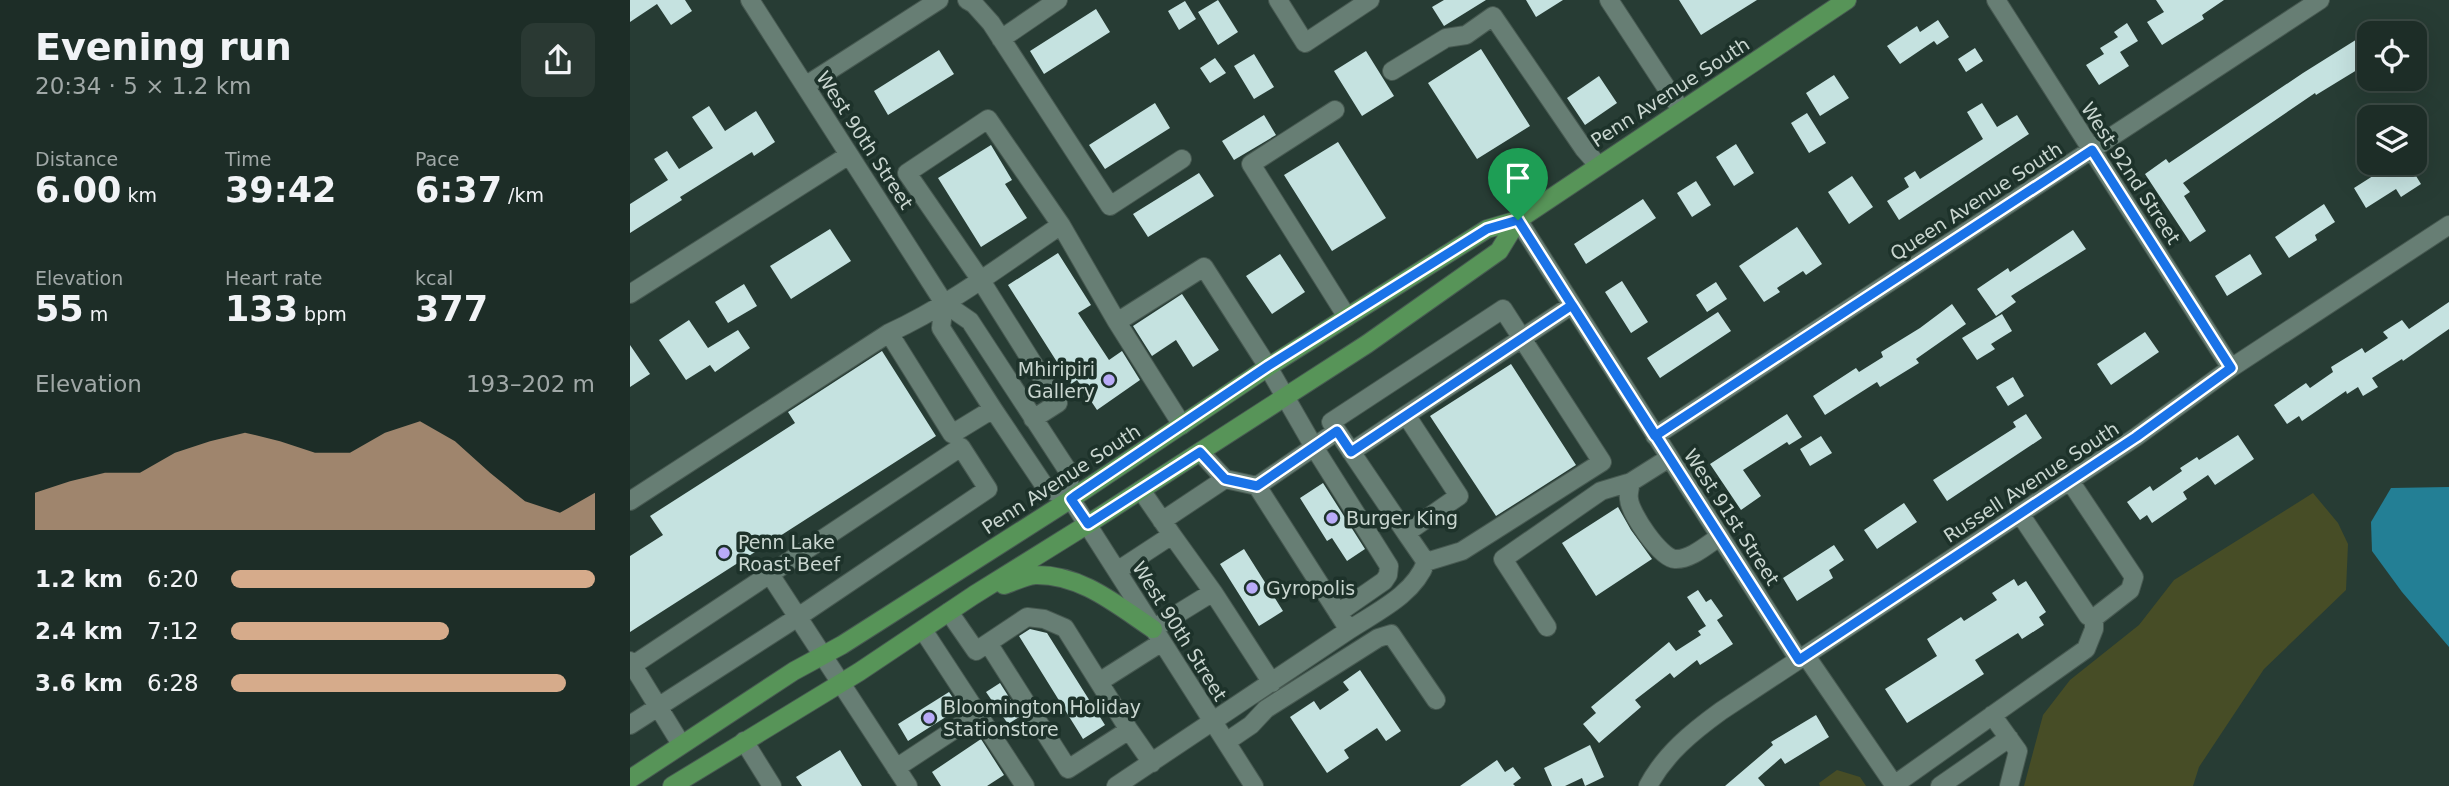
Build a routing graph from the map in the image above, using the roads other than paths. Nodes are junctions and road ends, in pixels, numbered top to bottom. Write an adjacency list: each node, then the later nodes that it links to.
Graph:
1 (750, 0): 13 (street, West 90th Street)
2 (967, 0): 11 (street)
3 (1058, 0): 11 (street)
4 (1278, 0): 5 (street)
5 (1370, 0)
6 (1609, 0): 15 (street)
7 (1847, 0): 15 (main road, Penn Avenue South)
8 (1996, 0): 16 (street, West 92nd Street)
9 (2320, 0): 16 (street, Queen Avenue South)
10 (934, 2): 13 (street)
11 (1001, 38): 18 (street)
12 (1392, 71): 19 (street)
13 (805, 86): 17 (street, West 90th Street)
14 (1335, 110): 27 (street)
15 (1681, 110): 19 (main road, Penn Avenue South)
16 (2092, 150): 32 (street, West 92nd Street); 39 (street, Queen Avenue South)
17 (849, 155): 24 (street); 25 (street, West 90th Street)
18 (1182, 159)
19 (1598, 165): 20 (main road, Penn Avenue South)
20 (1518, 220): 26 (street, West 91st Street); 27 (main road, Penn Avenue South); 33 (main road, Penn Avenue South)
21 (1060, 225): 23 (street); 23 (street); 28 (street)
22 (2449, 225): 32 (street, Russell Avenue South)
23 (979, 279): 25 (street); 36 (street)
24 (630, 294)
25 (944, 303): 29 (street); 34 (street, West 90th Street); 36 (street, West 90th Street)
26 (1572, 305): 30 (street); 39 (street, West 91st Street)
27 (1347, 317): 31 (main road, Penn Avenue South)
28 (1117, 323): 31 (street); 37 (street)
29 (889, 333): 40 (street); 51 (street)
30 (1521, 338): 35 (street); 38 (street); 57 (street)
31 (1268, 366): 33 (street); 37 (main road, Penn Avenue South)
32 (2231, 368): 46 (street, Russell Avenue South)
33 (1285, 398): 41 (street); 42 (main road, Penn Avenue South)
34 (993, 409): 40 (street); 50 (street, West 90th Street)
35 (1405, 415): 43 (street); 55 (street)
36 (1033, 419): 50 (street, West 90th Street)
37 (1182, 425): 50 (main road, Penn Avenue South)
38 (1337, 431): 41 (street); 43 (street)
39 (1655, 436): 44 (street, West 91st Street)
40 (956, 440): 59 (street); 64 (street)
41 (1314, 447): 48 (street); 63 (street)
42 (1200, 452): 45 (street); 49 (main road, Penn Avenue South)
43 (1351, 452): 55 (street)
44 (1669, 458): 47 (street); 56 (street, West 91st Street)
45 (1225, 479): 48 (street); 54 (street)
46 (2070, 481): 52 (street, Russell Avenue South); 65 (street)
47 (1631, 482): 56 (street); 66 (street)
48 (1257, 486): 63 (street)
49 (1141, 490): 53 (main road, Penn Avenue South); 54 (street)
50 (1071, 499): 53 (street, West 90th Street); 71 (main road, Penn Avenue South)
51 (630, 501)
52 (2020, 514): 65 (street); 72 (street, Russell Avenue South)
53 (1088, 524): 58 (street, West 90th Street); 61 (main road, Penn Avenue South)
54 (1167, 528): 58 (street); 60 (street)
55 (1406, 533): 57 (street)
56 (1719, 537): 72 (street, West 91st Street)
57 (1426, 562): 68 (street)
58 (1117, 571): 69 (street, West 90th Street)
59 (769, 573): 64 (street); 73 (street)
60 (1213, 592): 69 (street); 75 (street)
61 (974, 595): 62 (main road, Penn Avenue South); 69 (main road)
62 (949, 612): 67 (main road, Penn Avenue South); 70 (street)
63 (1338, 613): 68 (street)
64 (798, 617): 71 (street); 78 (street)
65 (2094, 618): 80 (street)
66 (1547, 627)
67 (923, 630): 76 (main road, Penn Avenue South); 79 (street)
68 (1349, 630): 75 (street)
69 (1158, 635): 74 (street); 81 (street, West 90th Street)
70 (988, 643): 74 (street); 83 (street)
71 (822, 657): 76 (street); 87 (main road, Penn Avenue South)
72 (1802, 658): 97 (street, Russell Avenue South); 98 (street, West 91st Street)
73 (631, 663): 78 (street)
74 (1099, 682): 83 (street)
75 (1272, 683): 81 (street)
76 (839, 684): 85 (main road, Penn Avenue South); 89 (street)
77 (1436, 700): 86 (street)
78 (659, 706): 82 (street); 87 (street)
79 (978, 714): 89 (street); 94 (street)
80 (1992, 715): 84 (street); 98 (street)
81 (1213, 723): 86 (street, West 90th Street); 88 (street)
82 (630, 725)
83 (1129, 730): 88 (street)
84 (2008, 738): 99 (street); 100 (street)
85 (744, 741): 91 (main road, Penn Avenue South); 92 (street)
86 (1226, 742): 96 (street, West 90th Street)
87 (681, 744): 90 (main road, Penn Avenue South)
88 (1152, 763): 95 (street)
89 (896, 768): 93 (street)
90 (630, 779)
91 (671, 786)
92 (772, 786)
93 (908, 786)
94 (1025, 786)
95 (1116, 786)
96 (1254, 786)
97 (1648, 786)
98 (1895, 786)
99 (1940, 786)
100 (2009, 786)

